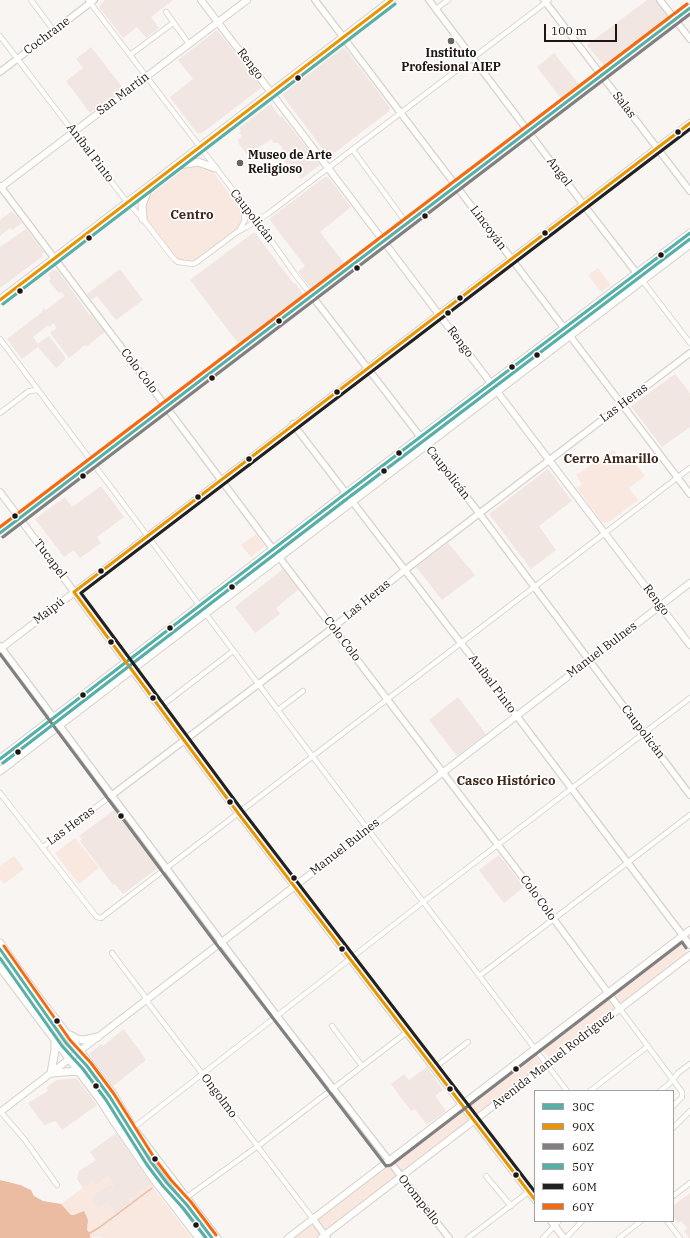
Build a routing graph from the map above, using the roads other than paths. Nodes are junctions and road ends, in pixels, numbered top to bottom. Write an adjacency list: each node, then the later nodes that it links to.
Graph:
1 (31, 0): 17 (street)
2 (201, 0): 15 (main road, Rengo)
3 (247, 0): 15 (main road, San Martín)
4 (315, 0): 19 (street, Lincoyán)
5 (392, 0): 19 (main road)
6 (430, 0): 12 (street, Angol)
7 (448, 0): 12 (street)
8 (660, 0): 14 (street)
9 (91, 1): 17 (street, Cochrane); 22 (street, Caupolicán)
10 (546, 1): 23 (street); 27 (street, Salas)
11 (690, 8): 14 (main road)
12 (436, 9): 23 (street, Angol)
13 (166, 12): 16 (street)
14 (675, 19): 20 (street); 27 (main road)
15 (218, 22): 21 (main road, San Martín); 28 (main road, Rengo)
16 (173, 23): 21 (street); 22 (street)
17 (54, 31): 24 (street, Cochrane)
18 (0, 36): 24 (street, Aníbal Pinto)
19 (343, 37): 28 (main road); 29 (street, Lincoyán)
20 (690, 39)
21 (189, 44): 26 (main road, San Martín)
22 (130, 55): 26 (street, Caupolicán)
23 (474, 58): 29 (street); 31 (street, Angol)
24 (17, 59): 25 (street, Cochrane); 32 (street, Aníbal Pinto)
25 (0, 72)
26 (146, 76): 32 (main road, San Martín); 33 (street, Caupolicán)
27 (601, 76): 31 (main road); 34 (street, Salas)
28 (272, 92): 33 (main road); 38 (main road, Rengo)
29 (400, 114): 35 (street); 40 (street, Lincoyán)
30 (690, 123): 34 (main road, Maipú)
31 (528, 131): 40 (main road); 45 (street, Angol)
32 (73, 132): 41 (main road, San Martín); 43 (street, Aníbal Pinto)
33 (200, 148): 36 (main road); 37 (street, Caupolicán)
34 (657, 148): 42 (street, Salas); 45 (main road, Maipú)
35 (353, 150): 38 (street); 48 (street)
36 (173, 167): 37 (main road); 39 (main road)
37 (215, 168): 44 (street, Caupolicán)
38 (329, 168): 47 (street); 51 (main road, Rengo)
39 (150, 185): 43 (main road); 46 (main road)
40 (456, 186): 48 (main road); 54 (street, Lincoyán)
41 (0, 187): 53 (street, Colo Colo)
42 (690, 191)
43 (127, 202): 46 (street, Aníbal Pinto); 53 (main road)
44 (241, 202): 47 (street, Caupolicán); 49 (street)
45 (583, 204): 54 (main road, Maipú); 55 (street, Angol)
46 (143, 219): 49 (street, Aníbal Pinto)
47 (256, 221): 49 (street); 57 (street, Caupolicán)
48 (407, 224): 51 (main road)
49 (237, 232)
50 (690, 233): 55 (main road)
51 (383, 241): 57 (main road); 59 (main road, Rengo)
52 (690, 244): 56 (main road)
53 (55, 258): 58 (main road); 72 (street, Colo Colo)
54 (511, 259): 59 (main road, Maipú); 60 (street, Lincoyán)
55 (637, 273): 56 (street, Angol); 60 (main road)
56 (642, 280): 61 (main road); 63 (street, Angol)
57 (312, 296): 65 (street, Caupolicán); 72 (main road)
58 (0, 300)
59 (438, 314): 65 (main road, Maipú); 67 (main road, Rengo)
60 (564, 328): 61 (street, Lincoyán); 67 (main road)
61 (570, 336): 70 (main road); 71 (street, Lincoyán)
62 (0, 339): 66 (street)
63 (690, 343)
64 (690, 353): 71 (street, Las Heras)
65 (367, 368): 74 (main road, Maipú); 75 (street, Caupolicán)
66 (31, 380): 68 (street); 69 (street)
67 (491, 384): 70 (main road, Rengo); 75 (main road)
68 (38, 390): 69 (street); 78 (street)
69 (29, 391): 73 (street)
70 (497, 391): 76 (main road); 77 (main road, Rengo)
71 (622, 405): 77 (street, Las Heras); 80 (street, Lincoyán)
72 (166, 406): 78 (main road); 81 (street, Colo Colo)
73 (0, 413)
74 (293, 424): 81 (main road, Maipú); 83 (street, Aníbal Pinto)
75 (421, 437): 76 (street, Caupolicán); 83 (main road)
76 (426, 444): 85 (main road); 86 (street, Caupolicán)
77 (549, 460): 86 (street, Las Heras); 89 (main road, Rengo)
78 (92, 462): 87 (main road); 90 (street)
79 (690, 468): 80 (street)
80 (677, 478): 84 (street, Lincoyán); 89 (street)
81 (221, 480): 90 (main road, Maipú); 91 (street, Colo Colo)
82 (0, 492): 87 (main road, Tucapel)
83 (346, 494): 85 (street, Aníbal Pinto); 91 (main road)
84 (690, 494)
85 (352, 501): 92 (main road); 93 (street, Aníbal Pinto)
86 (479, 513): 93 (street, Las Heras); 95 (street, Caupolicán)
87 (19, 518): 88 (main road); 96 (main road, Tucapel)
88 (0, 533)
89 (605, 533): 95 (street); 98 (main road, Rengo)
90 (147, 536): 96 (main road, Maipú); 97 (street)
91 (273, 549): 92 (street, Colo Colo); 97 (main road)
92 (279, 557): 99 (main road); 100 (street, Colo Colo)
93 (405, 570): 100 (street, Las Heras); 101 (street, Aníbal Pinto)
94 (690, 583): 98 (main road, Manuel Bulnes)
95 (534, 587): 101 (street); 105 (street, Caupolicán)
96 (74, 592): 103 (main road, Maipú); 106 (main road, Tucapel)
97 (200, 606): 99 (street); 106 (main road)
98 (660, 606): 102 (main road, Rengo); 105 (main road, Manuel Bulnes)
99 (205, 613): 104 (street); 107 (main road)
100 (333, 628): 108 (street, Las Heras); 111 (street, Colo Colo)
101 (461, 643): 111 (street); 114 (street, Aníbal Pinto)
102 (690, 645)
103 (0, 647): 115 (street, Orompello)
104 (233, 651): 108 (street); 112 (street)
105 (589, 660): 114 (main road, Manuel Bulnes); 117 (street, Caupolicán)
106 (126, 662): 107 (main road, Tucapel); 115 (main road)
107 (132, 670): 112 (main road, Tucapel); 116 (main road)
108 (258, 684): 113 (street); 118 (street, Las Heras)
109 (303, 691): 113 (street)
110 (690, 698): 117 (street)
111 (387, 700): 119 (street); 122 (street, Colo Colo)
112 (160, 707): 118 (main road, Tucapel)
113 (278, 710): 119 (street)
114 (516, 715): 122 (main road, Manuel Bulnes); 123 (street, Aníbal Pinto)
115 (54, 717): 116 (street, Orompello); 120 (main road)
116 (60, 725): 121 (main road); 125 (street, Orompello)
117 (644, 734): 123 (street); 126 (street, Caupolicán)
118 (184, 740): 125 (street, Las Heras); 127 (main road, Tucapel)
119 (313, 756): 127 (street); 129 (street)
120 (0, 759)
121 (0, 771)
122 (442, 772): 129 (main road, Manuel Bulnes); 130 (street, Colo Colo)
123 (572, 789): 130 (street); 132 (street, Aníbal Pinto)
124 (0, 793): 131 (street)
125 (112, 795): 131 (street, Las Heras); 133 (street, Orompello)
126 (690, 795)
127 (238, 813): 133 (street); 134 (main road, Tucapel)
128 (690, 815): 132 (street)
129 (368, 829): 134 (main road, Manuel Bulnes); 135 (street)
130 (498, 845): 135 (street); 136 (street, Colo Colo)
131 (43, 847): 133 (street)
132 (628, 863): 136 (street); 138 (street, Aníbal Pinto)
133 (166, 868): 139 (street, Orompello)
134 (295, 885): 139 (main road, Manuel Bulnes); 144 (main road, Tucapel)
135 (423, 902): 144 (street); 146 (street)
136 (554, 919): 146 (street); 147 (street, Colo Colo)
137 (690, 930): 138 (main road, Avenida Manuel Rodríguez)
138 (682, 935): 141 (street, Aníbal Pinto); 147 (main road, Avenida Manuel Rodríguez)
139 (221, 942): 148 (main road, Manuel Bulnes); 150 (street, Orompello)
140 (0, 943): 153 (main road)
141 (690, 945)
142 (112, 954): 148 (street, Ongolmo)
143 (690, 955): 149 (main road, Avenida Manuel Rodríguez)
144 (351, 959): 150 (street); 152 (main road, Tucapel)
145 (0, 966): 155 (main road)
146 (479, 976): 158 (street)
147 (608, 993): 149 (street, Colo Colo); 158 (main road, Avenida Manuel Rodríguez)
148 (146, 1000): 154 (main road, Manuel Bulnes); 167 (street, Ongolmo)
149 (620, 1008): 157 (street, Colo Colo); 162 (main road, Avenida Manuel Rodríguez)
150 (277, 1016): 167 (street); 169 (street, Orompello)
151 (332, 1026): 163 (street)
152 (406, 1032): 163 (street); 164 (main road, Tucapel)
153 (67, 1033): 154 (main road); 159 (main road)
154 (98, 1037): 159 (main road, Manuel Bulnes)
155 (55, 1041): 160 (main road); 166 (main road)
156 (468, 1042): 164 (street)
157 (648, 1046): 168 (street, Colo Colo); 171 (street)
158 (535, 1049): 162 (street); 173 (main road, Avenida Manuel Rodríguez)
159 (80, 1050): 160 (main road, Manuel Bulnes); 179 (main road)
160 (69, 1059): 165 (main road); 166 (main road, Manuel Bulnes)
161 (690, 1064): 168 (street)
162 (547, 1065): 170 (street); 177 (main road, Avenida Manuel Rodríguez)
163 (362, 1066): 169 (street)
164 (434, 1068): 173 (main road, Tucapel)
165 (79, 1071): 166 (main road); 198 (main road)
166 (51, 1073): 175 (main road, Manuel Bulnes)
167 (202, 1074): 179 (street); 180 (street, Ongolmo)
168 (673, 1079): 172 (street); 174 (street, Colo Colo)
169 (332, 1089): 180 (street); 181 (street, Orompello)
170 (566, 1090)
171 (591, 1090)
172 (661, 1090)
173 (462, 1104): 177 (main road, Tucapel); 181 (main road, Avenida Manuel Rodríguez)
174 (674, 1105)
175 (0, 1111): 185 (street)
176 (690, 1111): 178 (street)
177 (474, 1120): 182 (main road, Avenida Manuel Rodríguez); 187 (main road, Tucapel)
178 (674, 1127)
179 (133, 1128): 189 (main road)
180 (258, 1146): 189 (street); 192 (street, Ongolmo)
181 (388, 1161): 182 (street, Orompello); 192 (main road, Avenida Manuel Rodríguez)
182 (401, 1176): 197 (main road, Avenida Manuel Rodríguez); 201 (street, Orompello)
183 (486, 1176): 191 (street)
184 (690, 1183): 188 (street)
185 (57, 1185)
186 (534, 1188): 187 (street)
187 (529, 1192): 190 (main road, Tucapel); 191 (street)
188 (674, 1195)
189 (187, 1197): 199 (main road)
190 (534, 1199)
191 (511, 1206): 202 (street)
192 (313, 1219): 197 (street, Ongolmo); 200 (main road, Avenida Manuel Rodríguez)
193 (581, 1222): 204 (street)
194 (640, 1222): 205 (street)
195 (668, 1222): 206 (street)
196 (555, 1223): 203 (street); 204 (main road)
197 (324, 1237)
198 (198, 1238)
199 (217, 1238)
200 (288, 1238)
201 (449, 1238)
202 (468, 1238)
203 (543, 1238)
204 (565, 1238)
205 (619, 1238)
206 (680, 1238)

